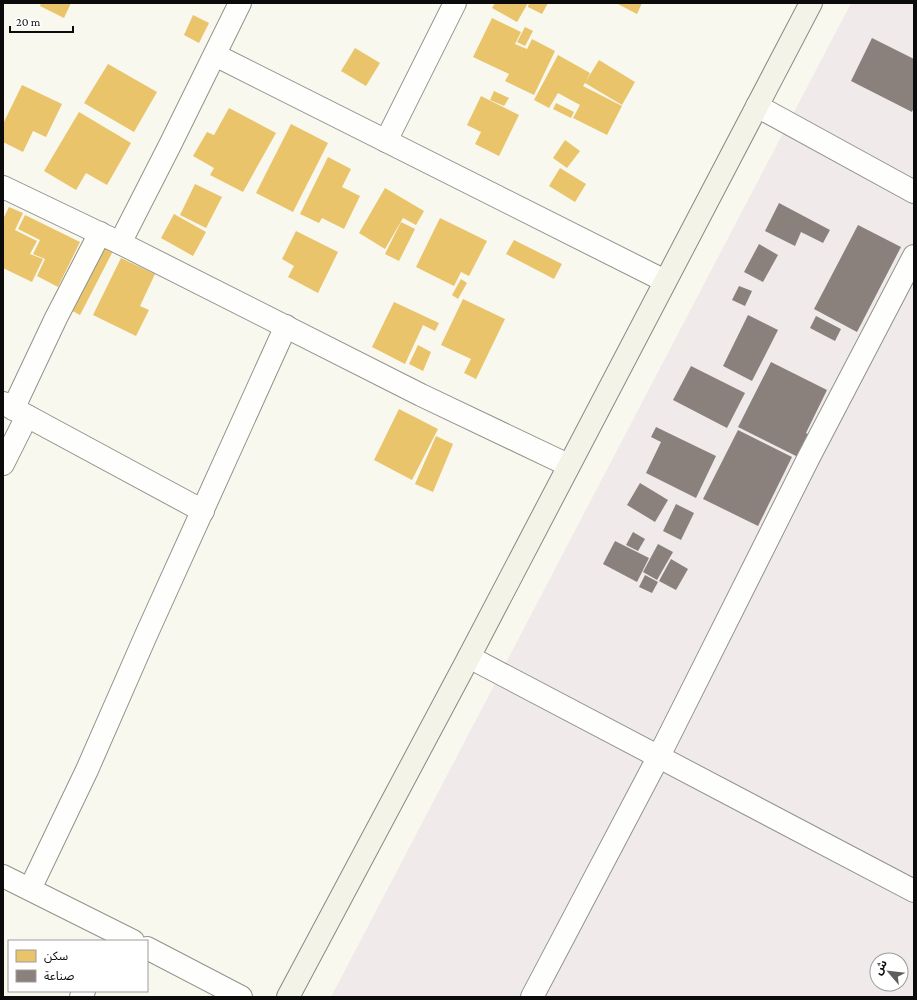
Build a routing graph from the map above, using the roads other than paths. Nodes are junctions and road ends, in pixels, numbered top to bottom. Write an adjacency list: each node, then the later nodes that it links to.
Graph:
1 (240, 3): 4 (street)
2 (455, 3): 6 (street)
3 (811, 3): 5 (street)
4 (215, 55): 6 (street); 10 (street)
5 (757, 106): 8 (street); 12 (street)
6 (386, 141): 12 (street)
7 (3, 187): 9 (street)
8 (914, 192)
9 (100, 233): 10 (street); 14 (street)
10 (120, 243): 13 (street)
11 (914, 256): 19 (street)
12 (665, 281): 16 (street)
13 (286, 326): 16 (street); 17 (street)
14 (15, 409): 15 (street); 17 (street)
15 (3, 464)
16 (568, 465): 18 (street)
17 (203, 511): 21 (street)
18 (469, 657): 19 (street); 26 (street)
19 (659, 756): 22 (street); 27 (street)
20 (3, 876): 21 (street)
21 (30, 889): 23 (street)
22 (914, 891)
23 (120, 938)
24 (148, 949): 25 (street)
25 (241, 997)
26 (288, 997)
27 (532, 997)

